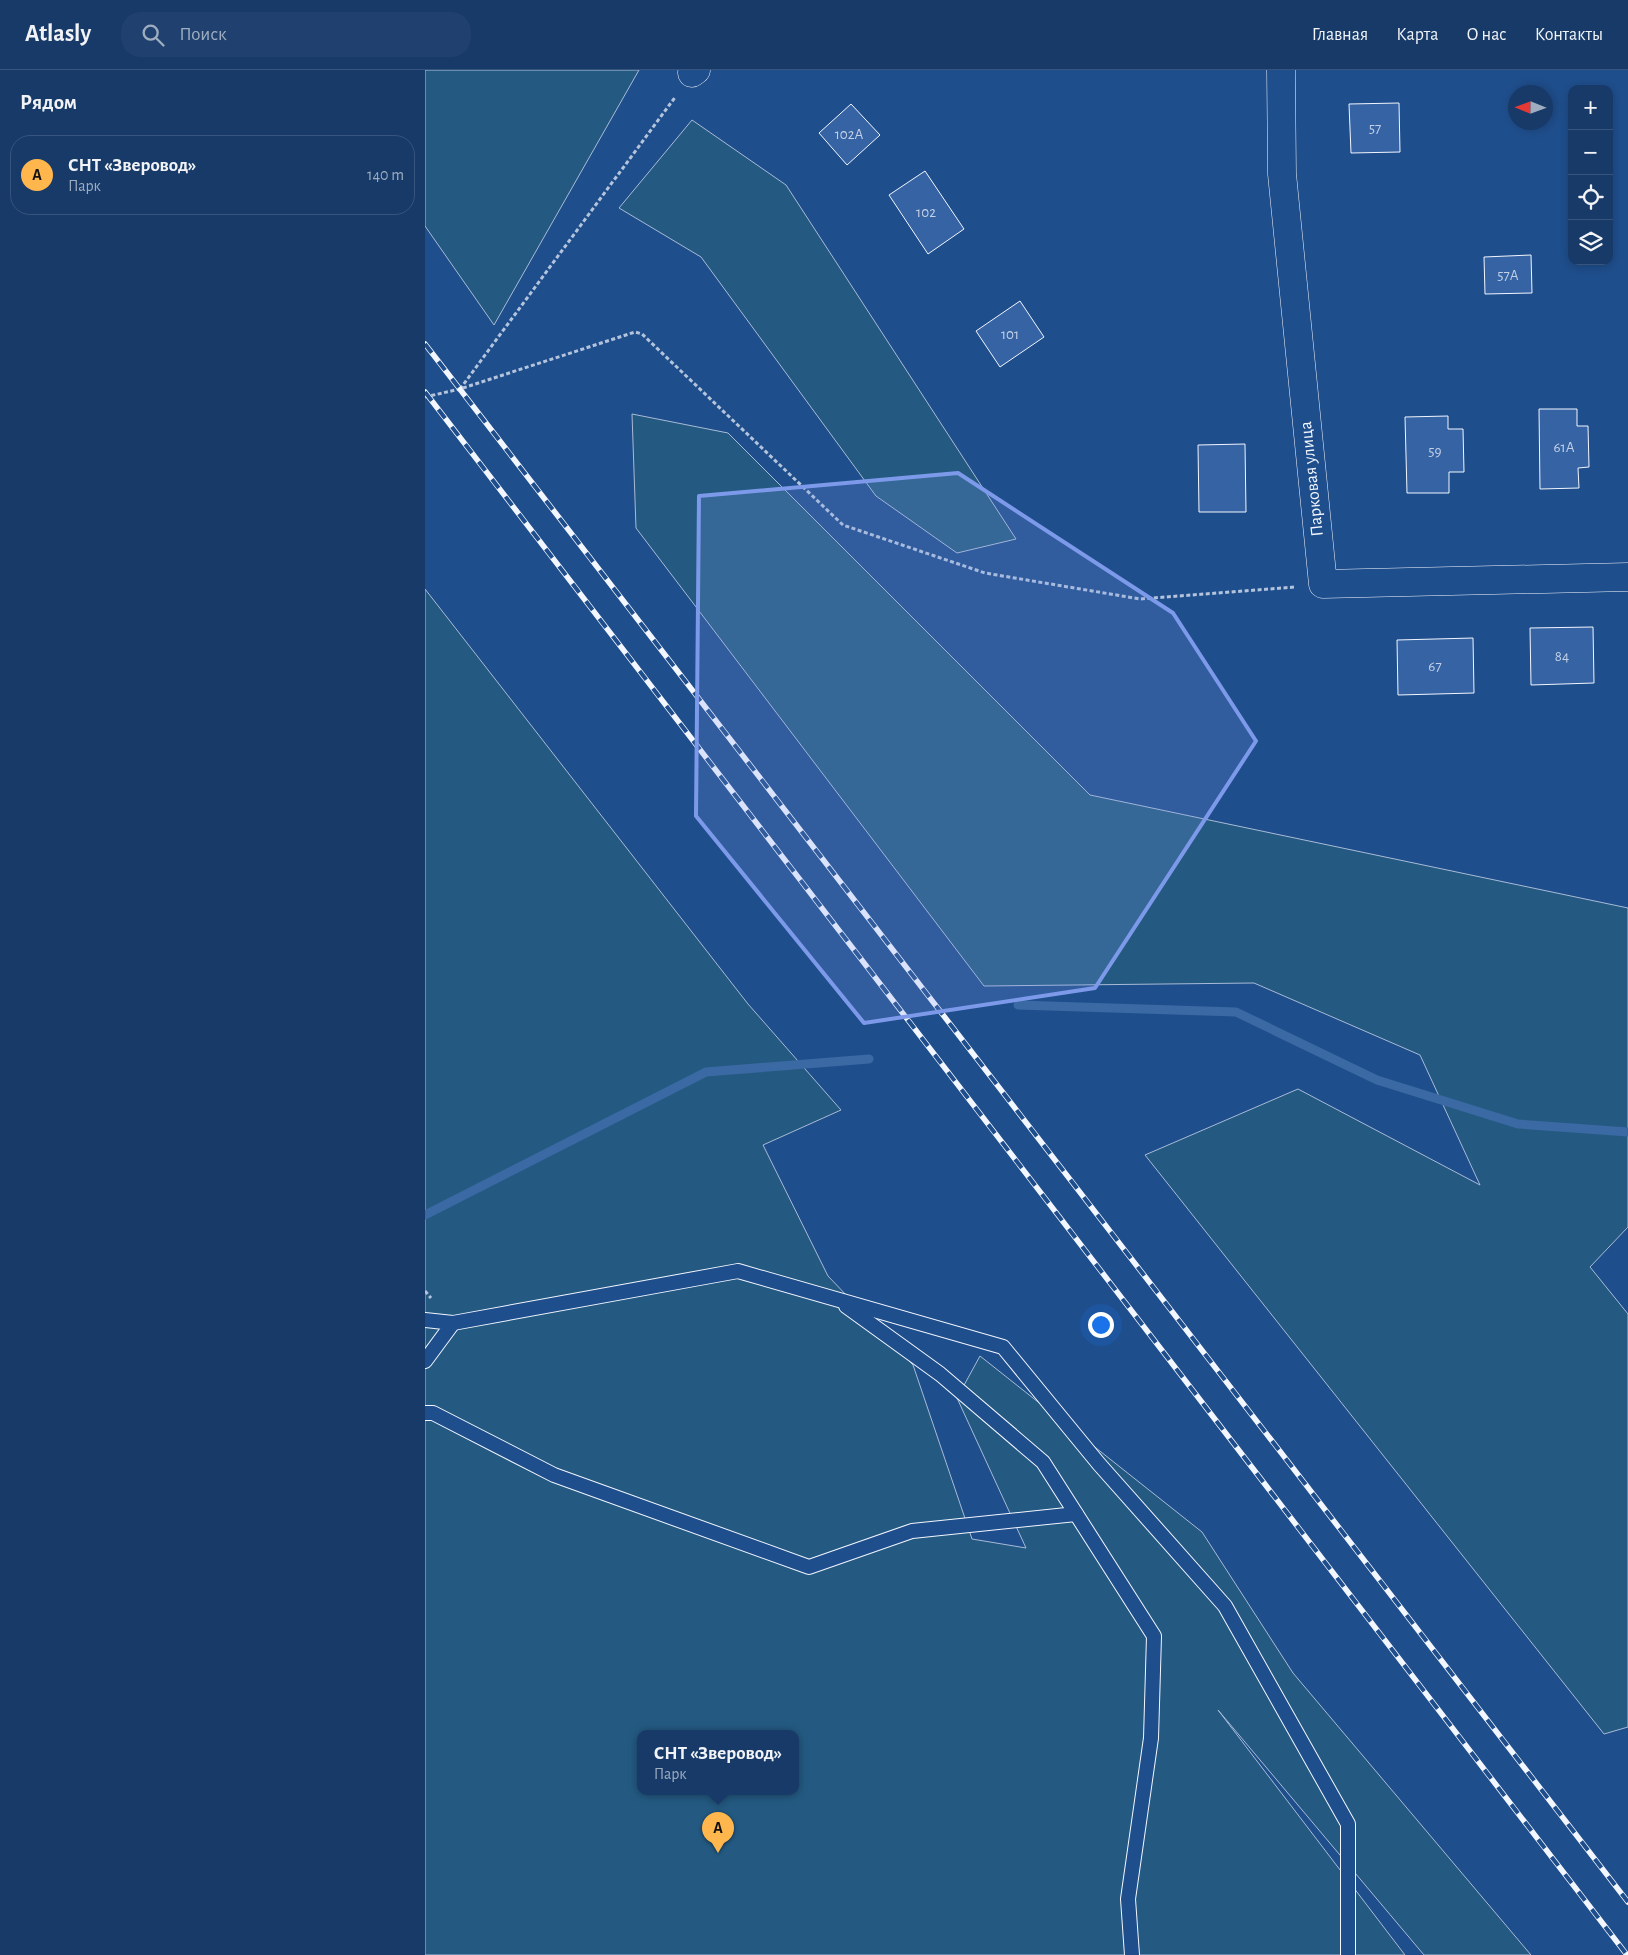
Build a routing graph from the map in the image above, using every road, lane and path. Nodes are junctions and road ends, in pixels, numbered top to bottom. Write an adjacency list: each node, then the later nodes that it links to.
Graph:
1 (1281, 70): 6 (street, Парковая улица)
2 (694, 72): 3 (path)
3 (460, 389): 4 (path); 6 (path)
4 (425, 397)
5 (1628, 577): 6 (street)
6 (1323, 584)
7 (838, 1300): 9 (lane); 12 (lane); 14 (lane)
8 (425, 1320): 9 (lane)
9 (453, 1323): 10 (lane)
10 (425, 1361)
11 (425, 1413): 12 (lane)
12 (1076, 1514): 13 (lane)
13 (1132, 1955)
14 (1348, 1955)

